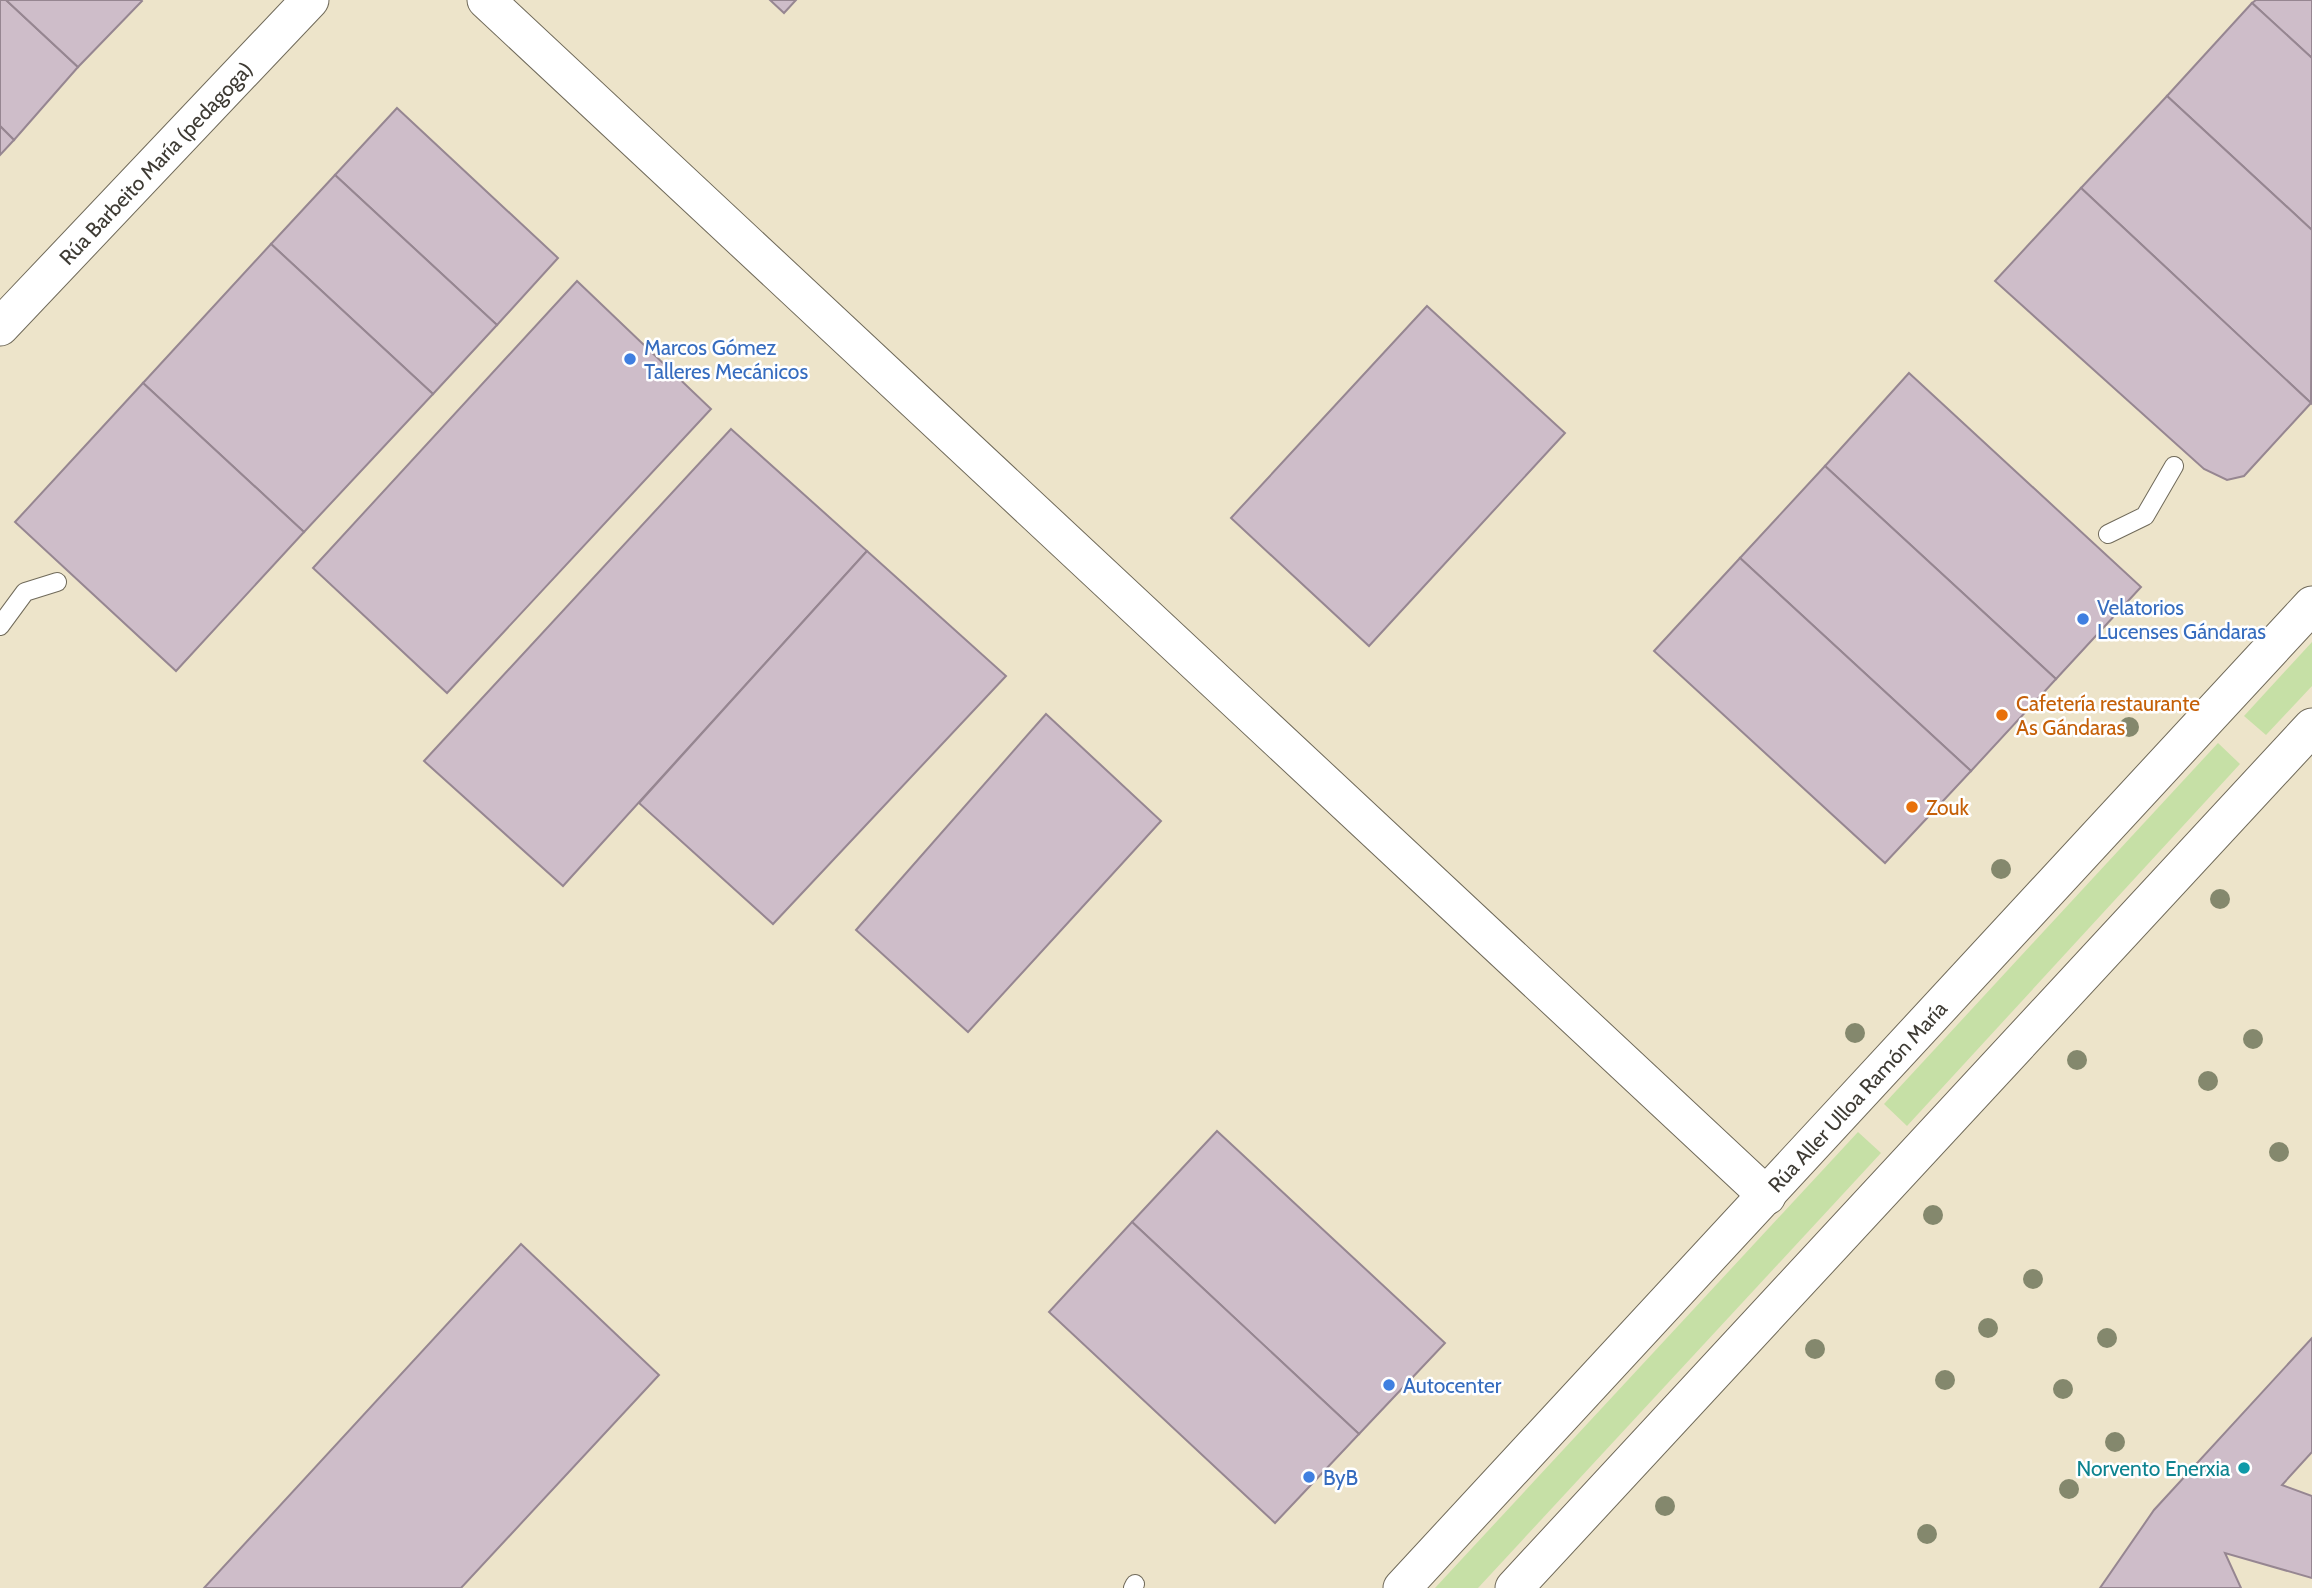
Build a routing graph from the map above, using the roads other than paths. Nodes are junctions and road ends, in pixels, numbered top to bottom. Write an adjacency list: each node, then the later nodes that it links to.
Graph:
1 (310, 0): 3 (street, Rúa Barbeito María (pedagoga))
2 (486, 0): 10 (street)
3 (0, 327)
4 (2174, 466): 5 (lane)
5 (2108, 534)
6 (57, 582): 8 (lane)
7 (2312, 605): 10 (street, Rúa Aller Ulloa Ramón María)
8 (0, 626)
9 (2312, 727): 12 (street)
10 (1768, 1196): 11 (street, Rúa Aller Ulloa Ramón María)
11 (1402, 1588)
12 (1514, 1588)

